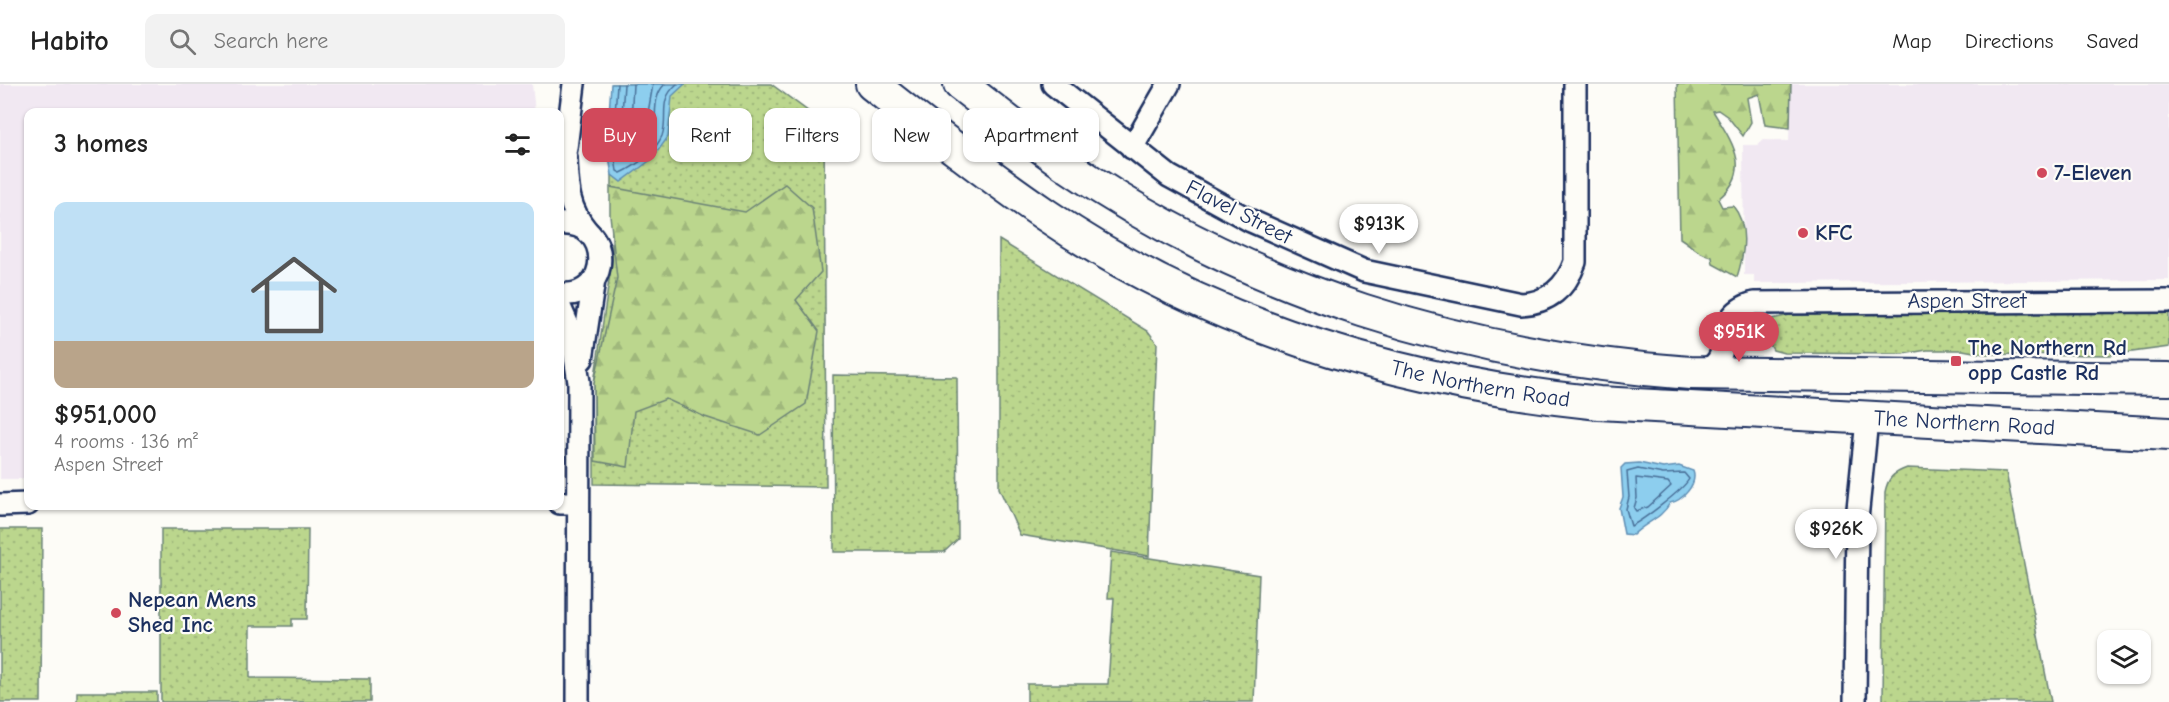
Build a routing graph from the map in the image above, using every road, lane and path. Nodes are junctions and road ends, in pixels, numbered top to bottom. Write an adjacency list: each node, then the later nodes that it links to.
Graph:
1 (574, 84): 7 (street)
2 (872, 84): 21 (highway, The Northern Road)
3 (960, 84): 17 (highway, The Northern Road)
4 (1053, 84): 8 (street, Flavel Street)
5 (1169, 84): 8 (street)
6 (1575, 84): 8 (street, Flavel Street)
7 (566, 148): 9 (street); 11 (street)
8 (1132, 148)
9 (564, 157)
10 (564, 224): 11 (street)
11 (587, 231): 12 (street)
12 (594, 280): 13 (street); 20 (street)
13 (564, 293)
14 (2169, 301): 15 (street, Aspen Street)
15 (1764, 302): 17 (street, Aspen Street); 18 (street)
16 (564, 316): 20 (street)
17 (1690, 373): 18 (highway, The Northern Road)
18 (1766, 375): 19 (highway, The Northern Road)
19 (2169, 379)
20 (579, 382): 23 (street)
21 (1867, 420): 22 (highway, The Northern Road); 27 (street)
22 (2169, 434)
23 (569, 503): 26 (street)
24 (24, 504): 25 (street)
25 (0, 505)
26 (578, 702)
27 (1855, 702)

